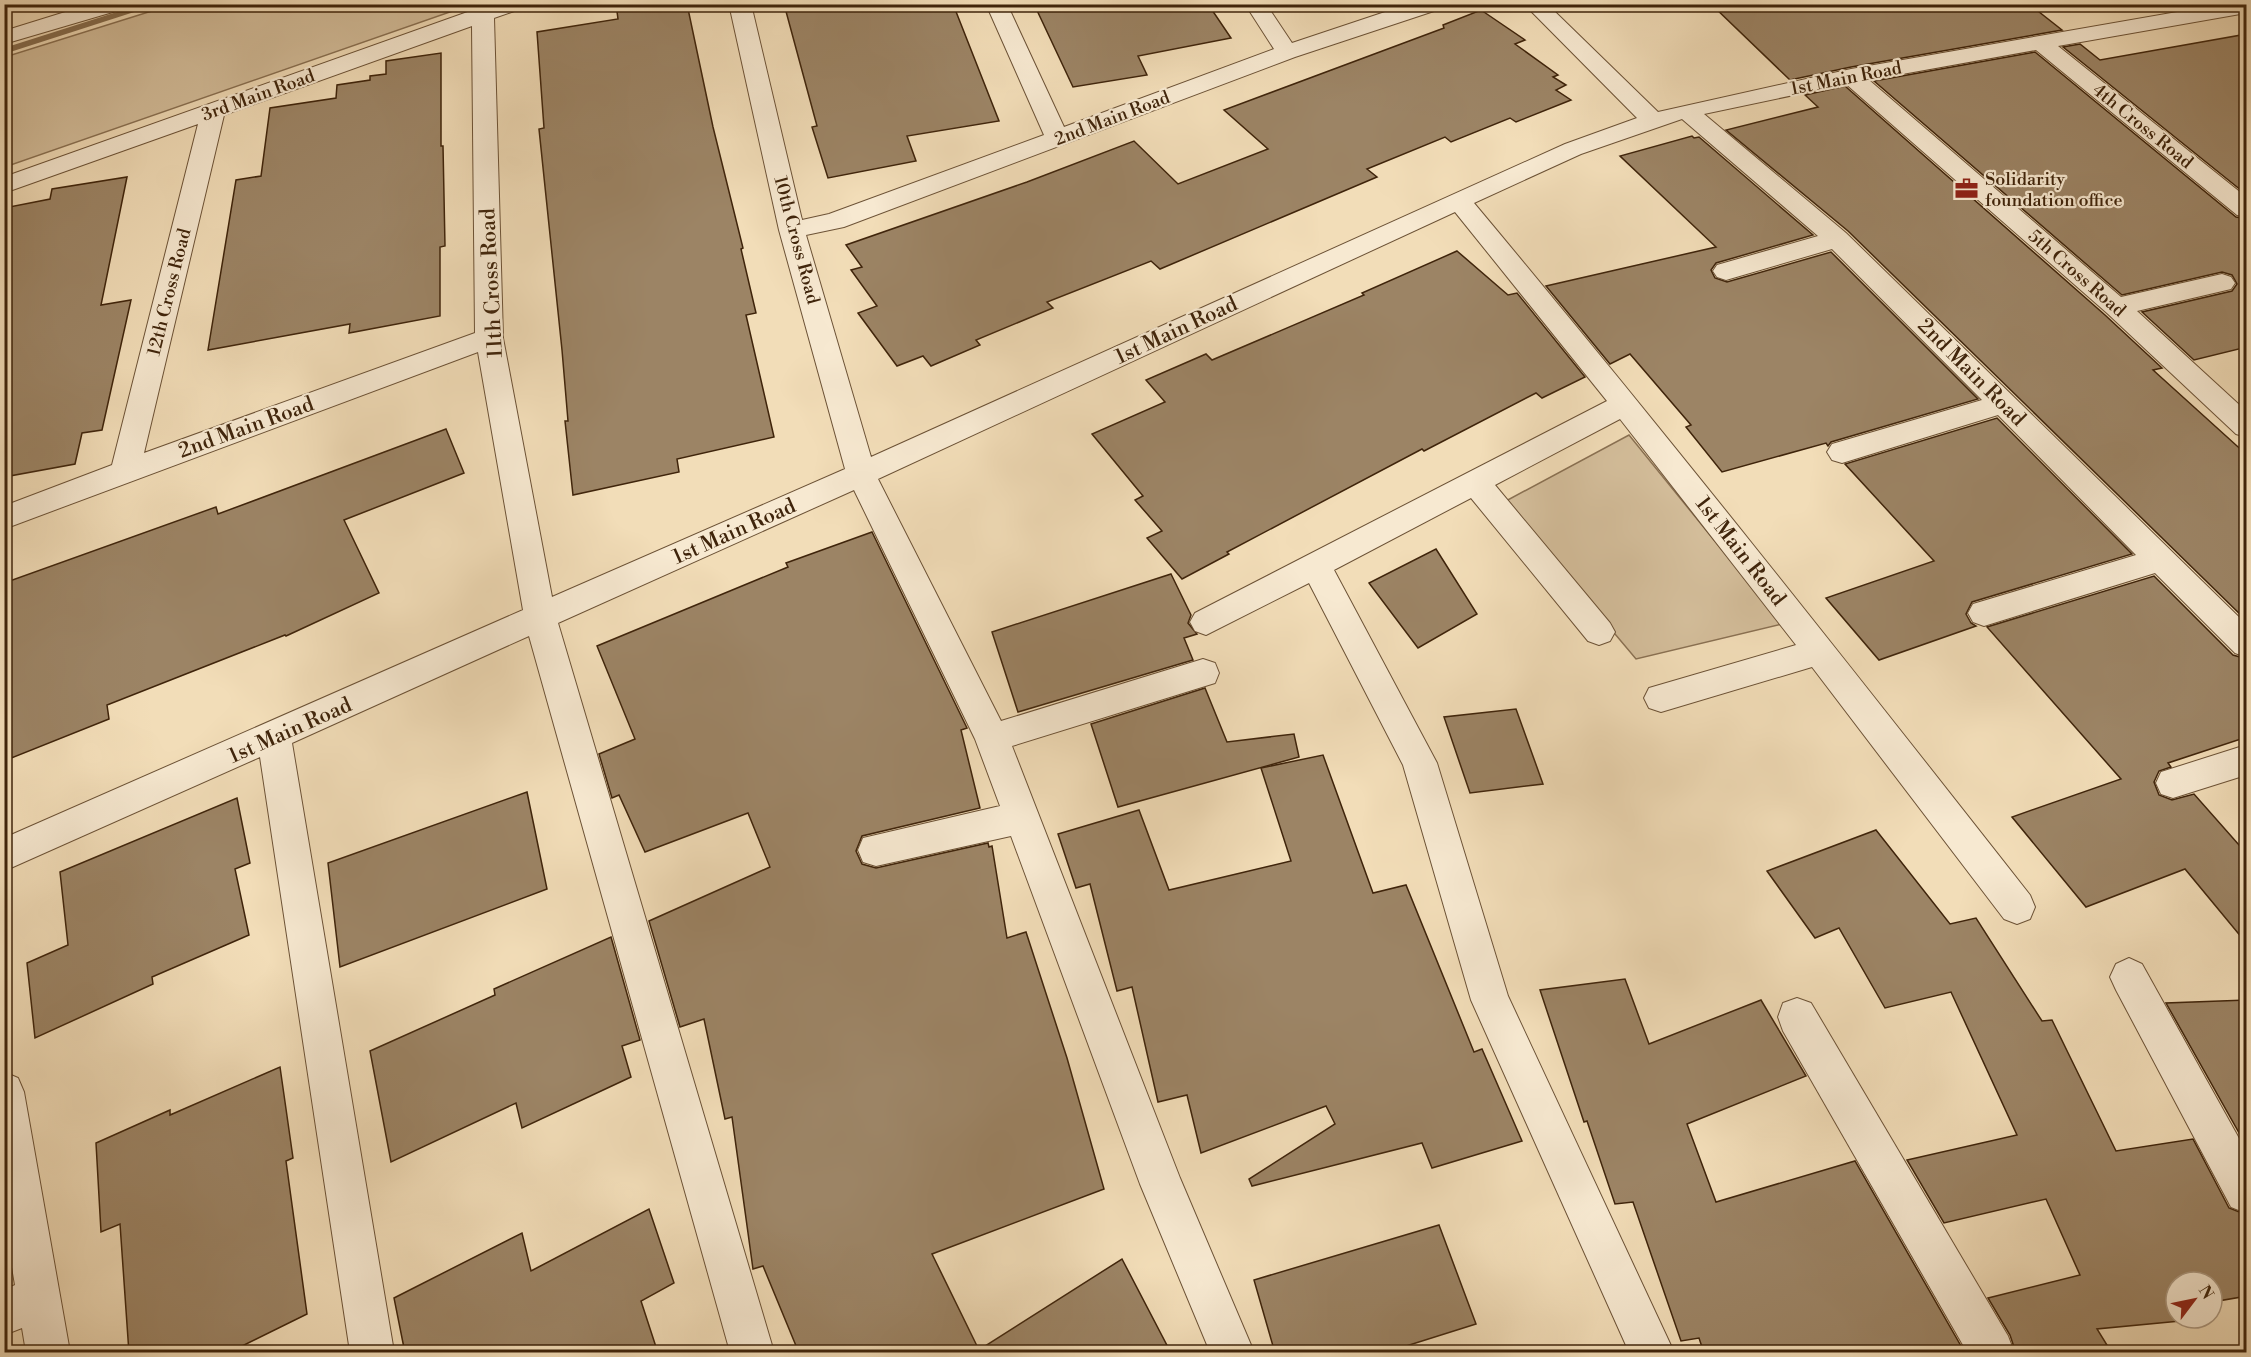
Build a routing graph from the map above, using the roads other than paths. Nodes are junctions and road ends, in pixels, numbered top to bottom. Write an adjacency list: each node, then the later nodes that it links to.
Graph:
1 (115, 4): 11 (street)
2 (512, 4): 9 (street, 3rd Main Road)
3 (740, 4): 22 (street, 10th Cross Road)
4 (996, 4): 18 (street)
5 (1255, 4): 13 (street)
6 (1432, 4): 13 (street, 2nd Main Road)
7 (1534, 4): 17 (street)
8 (2234, 9): 10 (street); 12 (street, 1st Main Road)
9 (483, 15): 16 (street, 3rd Main Road); 27 (street, 11th Cross Road)
10 (2246, 28)
11 (4, 38)
12 (2040, 43): 14 (street, 1st Main Road); 21 (street, 4th Cross Road)
13 (1287, 52): 18 (street, 2nd Main Road)
14 (1851, 76): 15 (street, 1st Main Road); 26 (street, 5th Cross Road)
15 (1686, 111): 17 (street, 1st Main Road); 23 (street, 2nd Main Road)
16 (213, 112): 19 (street, 3rd Main Road); 32 (street, 12th Cross Road)
17 (1653, 120): 20 (street, 1st Main Road)
18 (1057, 138): 22 (street, 2nd Main Road)
19 (4, 186)
20 (1459, 201): 29 (street, 1st Main Road); 33 (street, 1st Main Road)
21 (2247, 209)
22 (792, 230): 33 (street, 10th Cross Road)
23 (1837, 238): 24 (street); 28 (street, 2nd Main Road)
24 (1726, 271)
25 (2222, 283): 26 (street)
26 (2116, 306): 30 (street, 5th Cross Road)
27 (489, 338): 32 (street, 2nd Main Road); 39 (street, 11th Cross Road)
28 (2005, 403): 31 (street); 36 (street, 2nd Main Road)
29 (1625, 404): 34 (street); 43 (street, 1st Main Road)
30 (2247, 427)
31 (1842, 452)
32 (125, 472): 35 (street, 2nd Main Road)
33 (861, 474): 39 (street, 1st Main Road); 47 (street, 10th Cross Road)
34 (1476, 483): 37 (street); 41 (street)
35 (4, 518)
36 (2162, 559): 38 (street); 42 (street, 2nd Main Road)
37 (1316, 566): 40 (street); 63 (street)
38 (1984, 613)
39 (540, 618): 46 (street, 1st Main Road); 61 (street, 11th Cross Road)
40 (1206, 622)
41 (1599, 632)
42 (2247, 644)
43 (1820, 651): 45 (street); 53 (street, 1st Main Road)
44 (1203, 673): 47 (street)
45 (1661, 698)
46 (274, 737): 52 (street, 1st Main Road); 60 (street)
47 (992, 738): 50 (street, 10th Cross Road)
48 (2247, 760): 49 (street)
49 (2173, 783)
50 (1023, 817): 51 (street); 62 (street, 10th Cross Road)
51 (876, 850)
52 (4, 855)
53 (2017, 907)
54 (2129, 977): 57 (street)
55 (1797, 1017): 64 (street)
56 (4, 1092): 58 (street)
57 (2247, 1191)
58 (22, 1305): 59 (street)
59 (48, 1353)
60 (372, 1353)
61 (752, 1353)
62 (1232, 1353)
63 (1652, 1353)
64 (1992, 1353)

